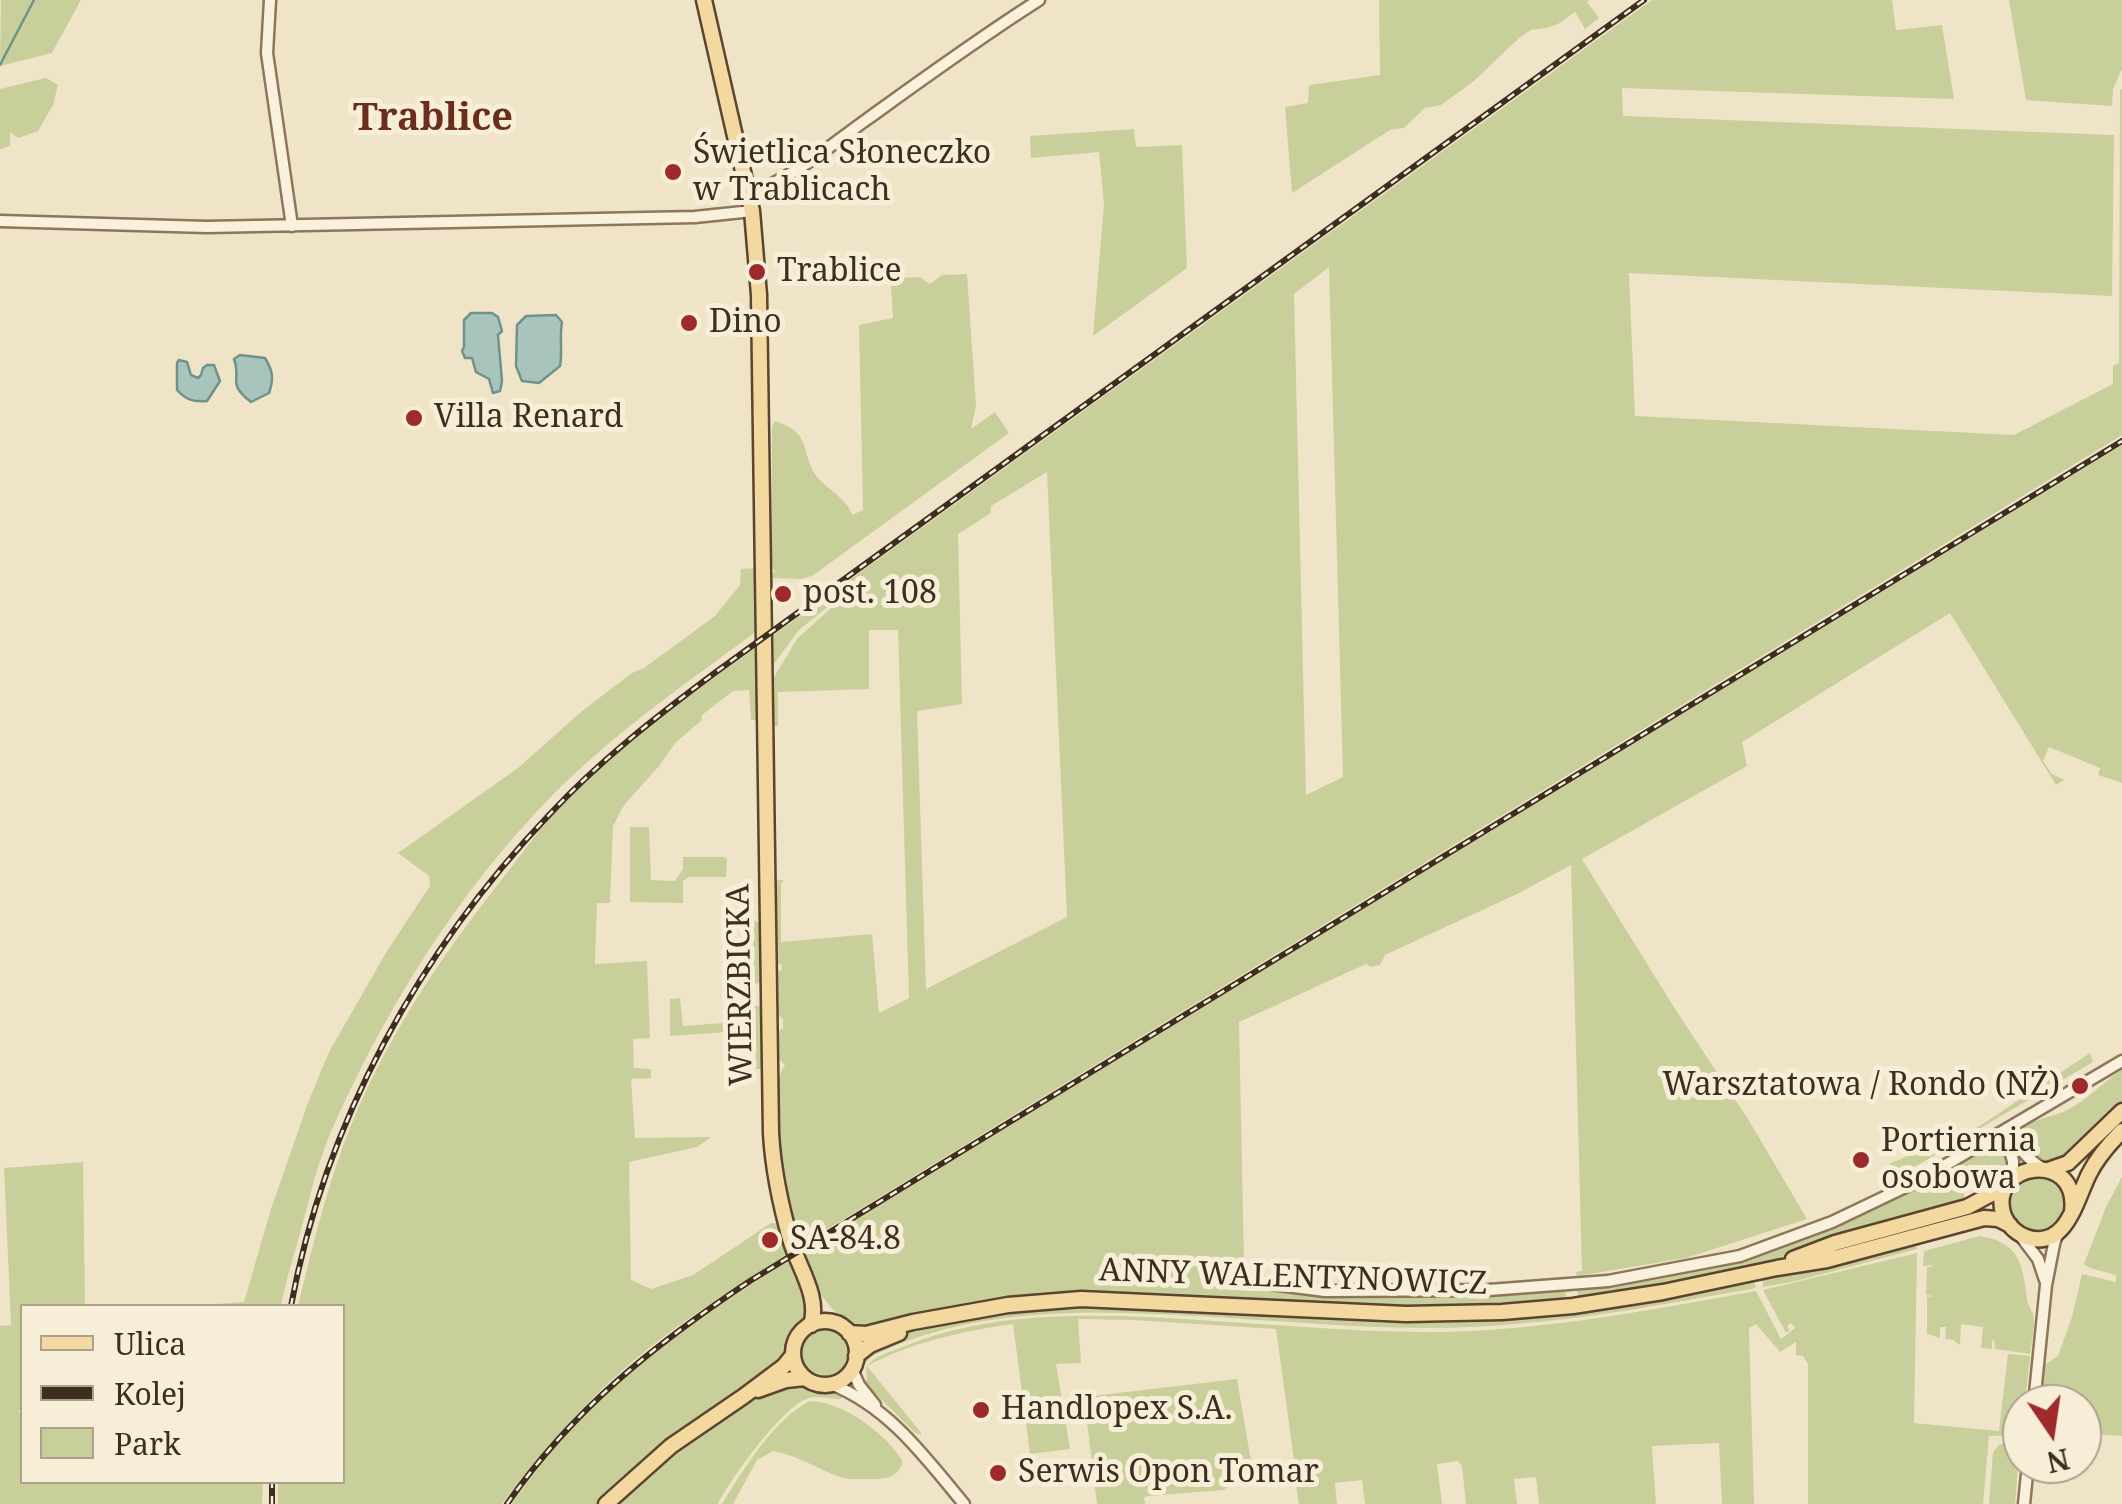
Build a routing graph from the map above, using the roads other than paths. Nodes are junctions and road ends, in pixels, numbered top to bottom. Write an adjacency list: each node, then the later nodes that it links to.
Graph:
1 (270, 0): 7 (street)
2 (704, 0): 4 (main road)
3 (1038, 0): 4 (street)
4 (748, 194): 5 (main road)
5 (752, 212): 7 (street); 19 (main road, WIERZBICKA)
6 (0, 221): 7 (street)
7 (292, 226)
8 (2122, 1061): 11 (street)
9 (2122, 1111): 12 (main road)
10 (2122, 1131): 14 (main road)
11 (2004, 1132): 12 (street); 13 (street); 18 (street)
12 (2045, 1169): 13 (main road); 14 (main road)
13 (2010, 1182): 15 (main road); 17 (main road, ANNY WALENTYNOWICZ)
14 (2072, 1212): 16 (main road)
15 (2014, 1229): 16 (main road); 17 (main road, ANNY WALENTYNOWICZ); 20 (street)
16 (2059, 1232): 20 (street)
17 (1755, 1272): 21 (main road, ANNY WALENTYNOWICZ)
18 (1240, 1280)
19 (808, 1286): 22 (main road, WIERZBICKA); 23 (main road, WIERZBICKA)
20 (2046, 1286): 29 (street)
21 (948, 1316): 24 (main road, ANNY WALENTYNOWICZ); 26 (main road, ANNY WALENTYNOWICZ)
22 (833, 1323): 23 (main road); 24 (main road)
23 (811, 1325): 25 (main road)
24 (849, 1333): 26 (main road)
25 (793, 1356): 27 (main road); 30 (main road)
26 (854, 1362): 28 (main road); 31 (street)
27 (804, 1378): 28 (main road); 30 (main road)
28 (831, 1384): 31 (street)
29 (2036, 1384)
30 (744, 1396): 32 (main road)
31 (882, 1414): 33 (street)
32 (606, 1504)
33 (964, 1504)

